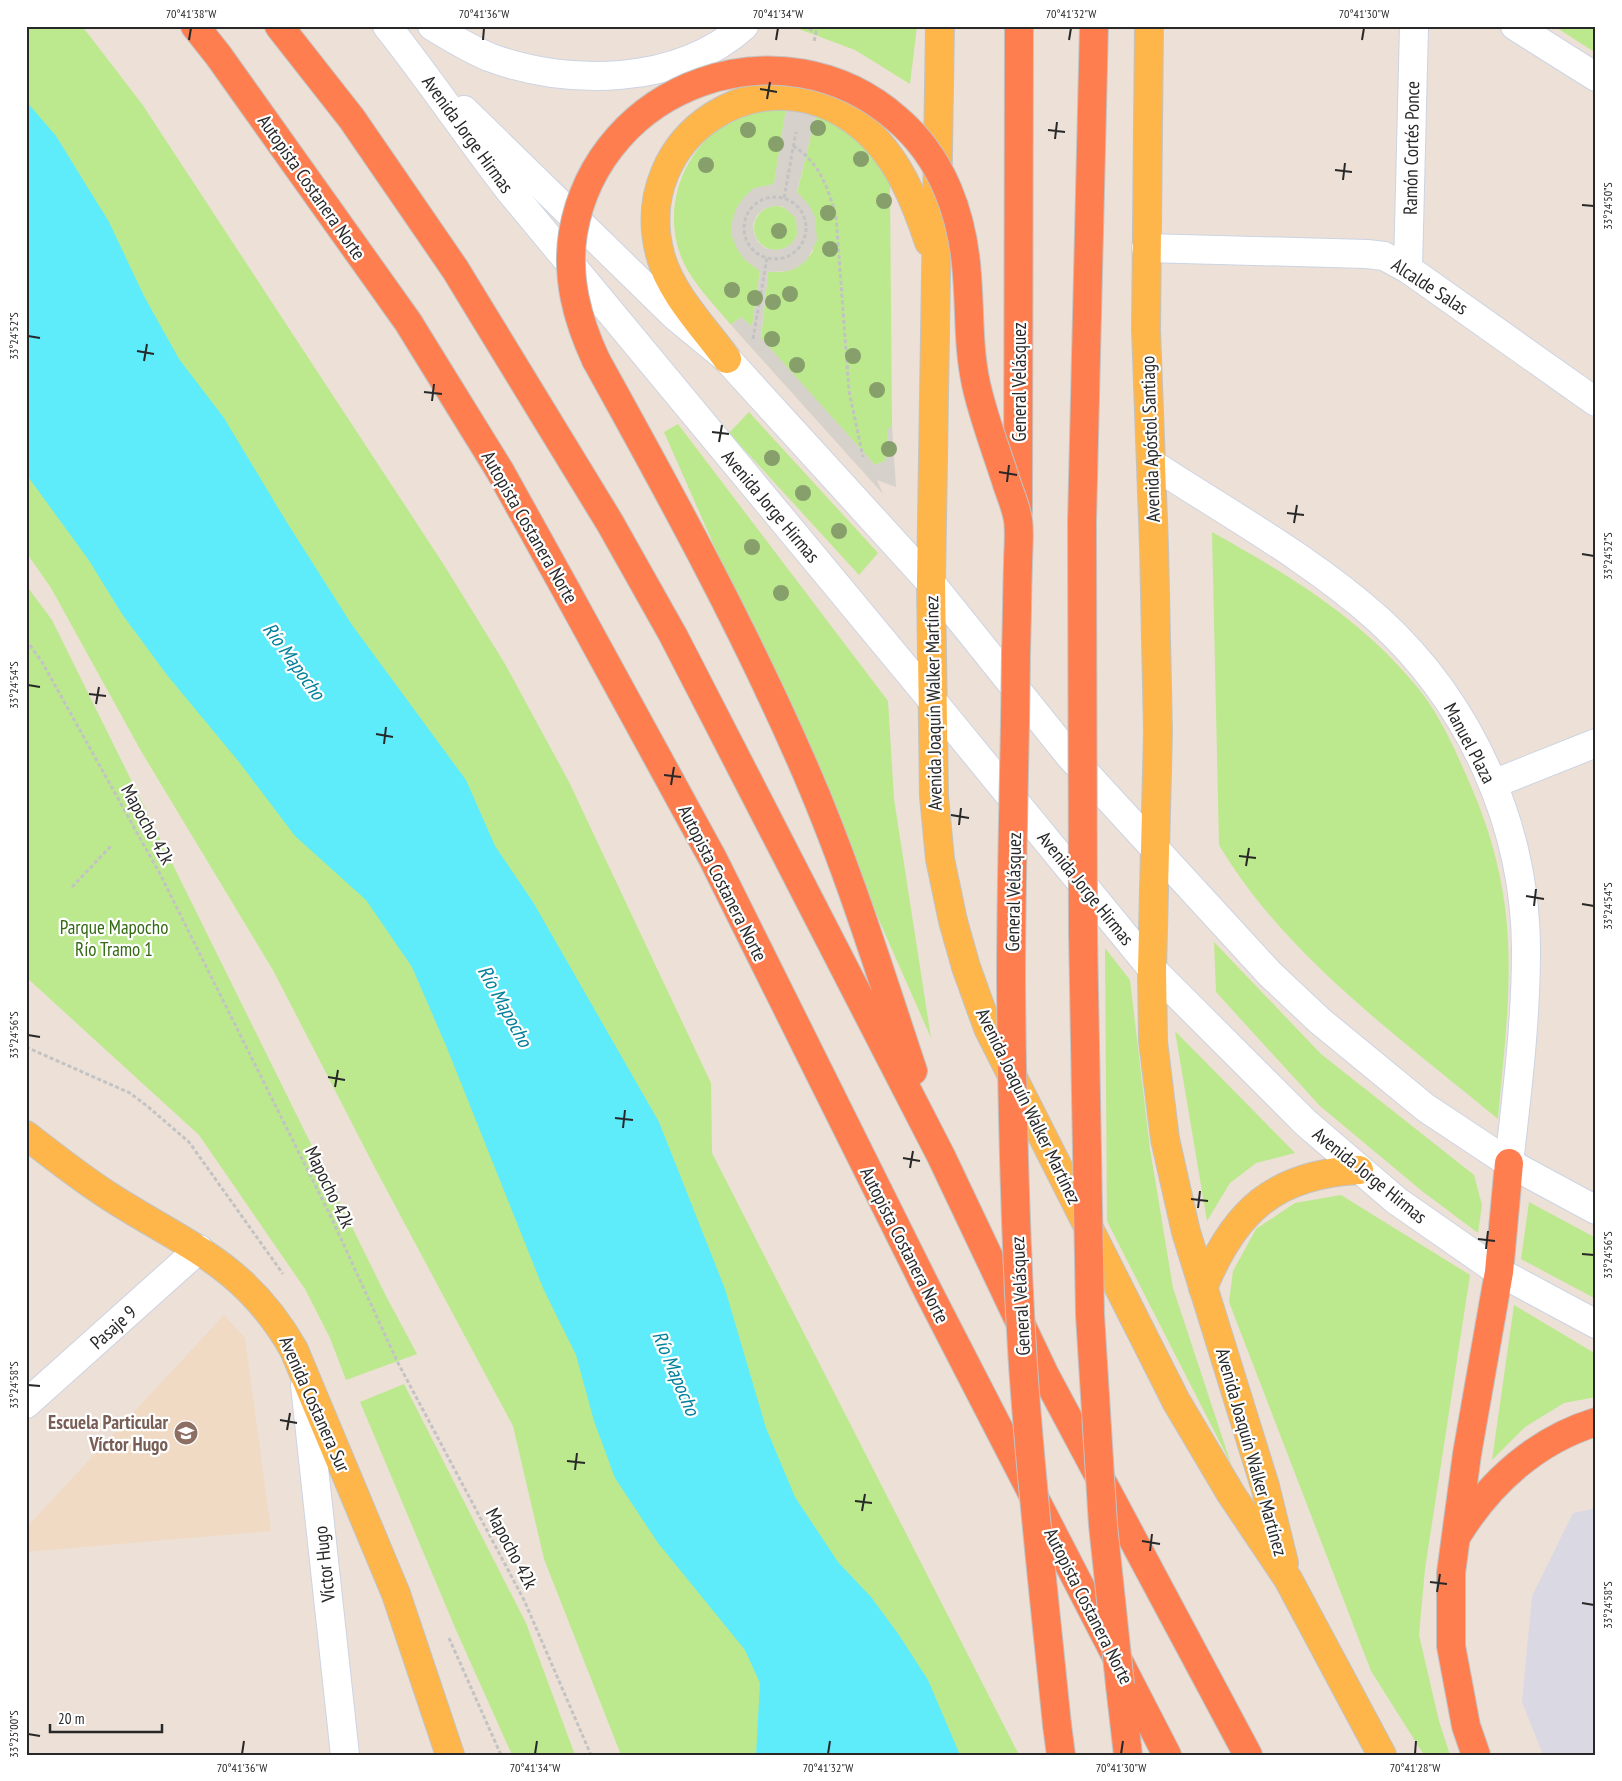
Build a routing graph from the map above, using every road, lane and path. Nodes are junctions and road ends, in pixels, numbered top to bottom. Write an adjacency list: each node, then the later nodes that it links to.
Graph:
1 (195, 26): 52 (highway, Autopista Costanera Norte)
2 (279, 26): 34 (highway)
3 (387, 26): 12 (street)
4 (432, 26): 5 (street)
5 (744, 26)
6 (940, 26): 17 (main road)
7 (1019, 26): 23 (highway, General Velásquez)
8 (1094, 26): 51 (highway, bridge)
9 (1149, 26): 15 (main road, Avenida Apóstol Santiago)
10 (1414, 26): 18 (street, Ramón Cortés Ponce)
11 (1515, 26): 13 (street)
12 (417, 63): 19 (street, Avenida Jorge Hirmas); 26 (street, Avenida Jorge Hirmas)
13 (1596, 77)
14 (794, 146): 22 (path)
15 (1146, 248): 18 (street, Alcalde Salas); 21 (main road, Avenida Apóstol Santiago)
16 (767, 258): 16 (path); 19 (path)
17 (935, 260): 19 (main road); 24 (main road)
18 (1408, 269): 20 (street, Alcalde Salas)
19 (727, 359): 24 (street, Avenida Jorge Hirmas)
20 (1596, 402)
21 (1151, 462): 28 (street, Manuel Plaza); 30 (main road, Avenida Apóstol Santiago)
22 (864, 463)
23 (1018, 521): 34 (highway, bridge); 50 (highway, General Velásquez, bridge)
24 (931, 583): 26 (main road, Avenida Joaquín Walker Martínez); 30 (street, Avenida Jorge Hirmas)
25 (26, 640): 49 (path, Mapocho 42k)
26 (931, 698): 32 (street, Avenida Jorge Hirmas); 46 (main road, Avenida Joaquín Walker Martínez)
27 (1596, 743): 28 (street)
28 (1493, 784): 35 (street, Manuel Plaza)
29 (111, 846): 31 (path)
30 (1156, 852): 32 (main road, Avenida Joaquín Walker Martínez); 35 (street, Avenida Jorge Hirmas)
31 (72, 887)
32 (1152, 969): 36 (street, Avenida Jorge Hirmas); 40 (main road, Avenida Joaquín Walker Martínez)
33 (26, 1135): 38 (main road, Avenida Costanera Sur)
34 (941, 1156): 53 (highway)
35 (1509, 1163): 37 (street, Avenida Jorge Hirmas); 39 (highway)
36 (1359, 1170): 39 (street, Avenida Jorge Hirmas); 40 (main road)
37 (1596, 1210)
38 (199, 1250): 42 (main road, Avenida Costanera Sur); 43 (street, Pasaje 9)
39 (1499, 1272): 41 (street, Avenida Jorge Hirmas); 45 (highway)
40 (1203, 1288): 46 (main road, Avenida Joaquín Walker Martínez)
41 (1596, 1324)
42 (304, 1374): 47 (street, Víctor Hugo); 48 (main road, Avenida Costanera Sur)
43 (26, 1404)
44 (1596, 1422): 45 (highway)
45 (1454, 1539): 55 (highway)
46 (1288, 1579): 54 (main road, Avenida Joaquín Walker Martínez)
47 (345, 1755)
48 (450, 1755)
49 (591, 1755)
50 (1061, 1755)
51 (1128, 1755)
52 (1167, 1755)
53 (1248, 1755)
54 (1382, 1755)
55 (1476, 1755)

